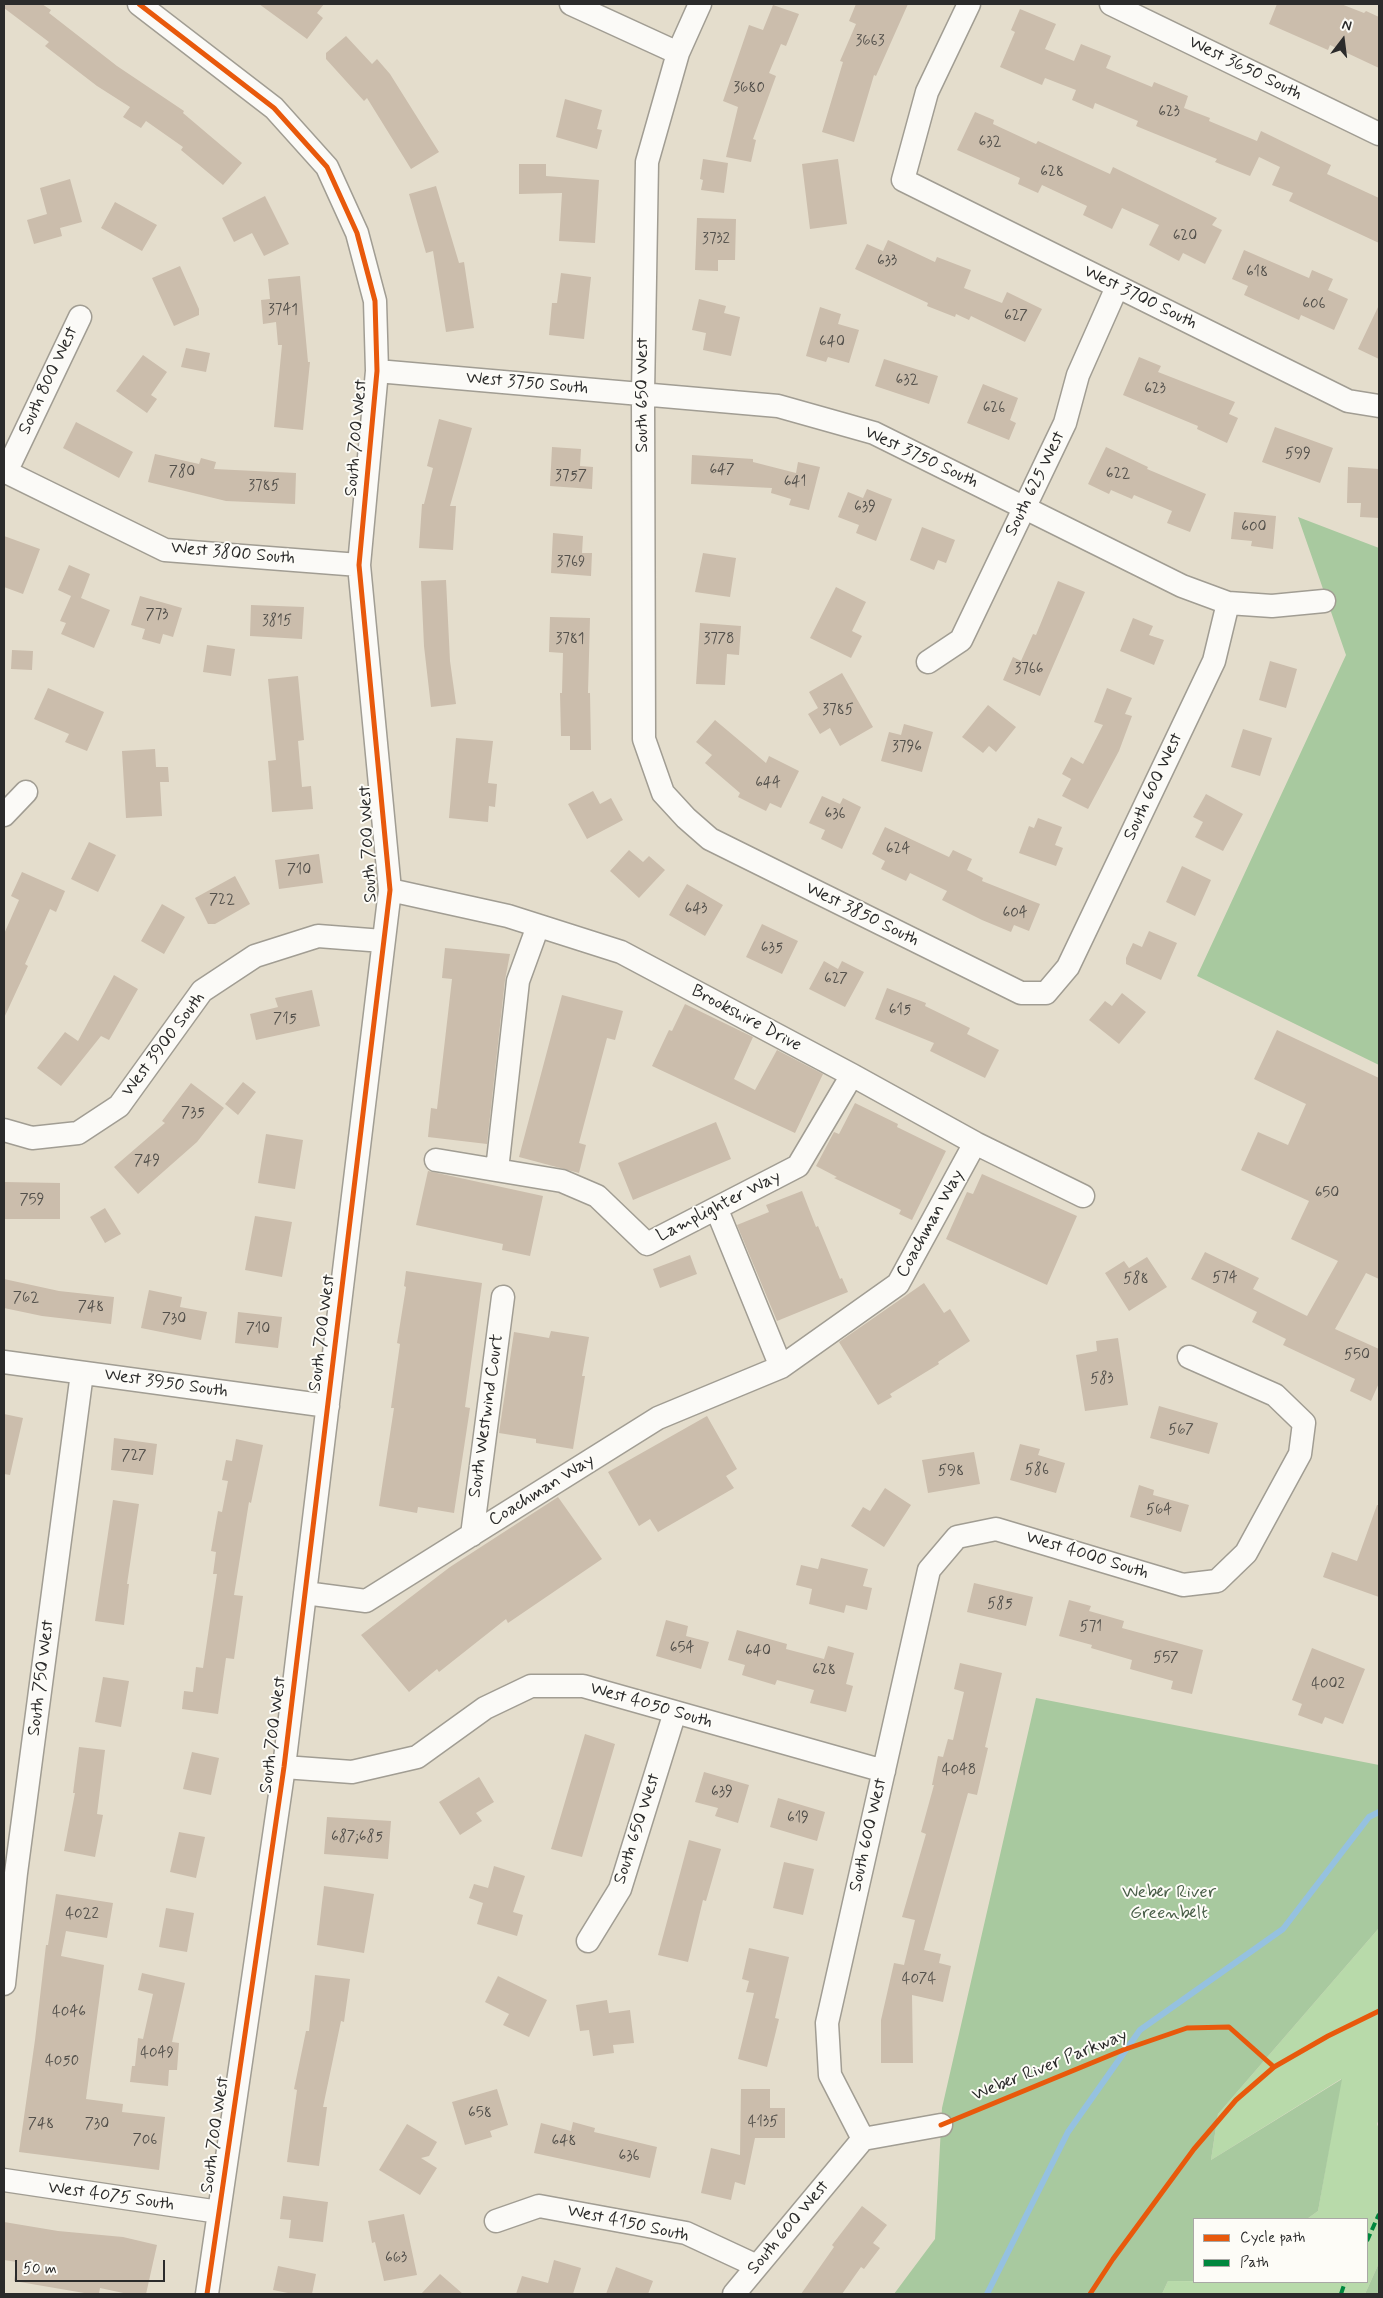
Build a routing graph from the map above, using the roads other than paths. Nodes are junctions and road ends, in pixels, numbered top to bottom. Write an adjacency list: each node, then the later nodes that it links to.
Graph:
1 (139, 4): 10 (street, South 700 West)
2 (571, 4): 6 (street)
3 (700, 4): 6 (street, South 650 West)
4 (969, 4): 8 (street, West 3700 South)
5 (1111, 4): 7 (street, West 3650 South)
6 (678, 53): 11 (street, South 650 West)
7 (1379, 134)
8 (1117, 287): 12 (street, West 3700 South); 14 (street, South 625 West)
9 (80, 317): 13 (street, South 800 West)
10 (377, 371): 11 (street, West 3750 South); 15 (street, South 700 West)
11 (643, 394): 14 (street, West 3750 South); 20 (street, South 650 West)
12 (1379, 406)
13 (5, 471): 15 (street, West 3800 South)
14 (1025, 508): 17 (street, West 3750 South); 18 (street, South 625 West)
15 (360, 565): 22 (street, South 700 West)
16 (1324, 601): 17 (street, West 3750 South)
17 (1228, 604): 25 (street, South 600 West)
18 (928, 662)
19 (26, 792): 21 (street)
20 (663, 793): 25 (street, West 3850 South)
21 (4, 816)
22 (390, 890): 23 (street, Brookshire Drive); 24 (street, South 700 West)
23 (538, 926): 26 (street, Brookshire Drive); 30 (street)
24 (384, 941): 27 (street, West 3900 South); 38 (street, South 700 West)
25 (1068, 968)
26 (852, 1075): 28 (street, Brookshire Drive); 32 (street, Lamplighter Way)
27 (4, 1130)
28 (975, 1143): 31 (street, Brookshire Drive); 36 (street, Coachman Way)
29 (436, 1160): 30 (street, Lamplighter Way)
30 (498, 1170): 32 (street, Lamplighter Way)
31 (1083, 1196)
32 (717, 1210): 36 (street)
33 (503, 1297): 39 (street, South Westwind Court)
34 (1189, 1357): 40 (street, West 4000 South)
35 (4, 1362): 37 (street, West 3950 South)
36 (781, 1367): 39 (street, Coachman Way)
37 (82, 1373): 38 (street, West 3950 South); 46 (street, South 750 West)
38 (328, 1406): 41 (street, South 700 West)
39 (472, 1535): 41 (street, Coachman Way)
40 (957, 1537): 44 (street, South 600 West)
41 (305, 1593): 43 (street, South 700 West)
42 (674, 1712): 43 (street, West 4050 South); 44 (street, West 4050 South); 45 (street, South 650 West)
43 (284, 1767): 50 (street, South 700 West)
44 (884, 1771): 48 (street, South 600 West)
45 (588, 1941)
46 (4, 1984)
47 (941, 2125): 48 (street)
48 (863, 2139): 52 (street, South 600 West)
49 (4, 2180): 50 (street, West 4075 South)
50 (219, 2212): 53 (street, South 700 West)
51 (496, 2221): 52 (street, West 4150 South)
52 (757, 2266): 54 (street, South 600 West)
53 (207, 2294)
54 (734, 2294)

